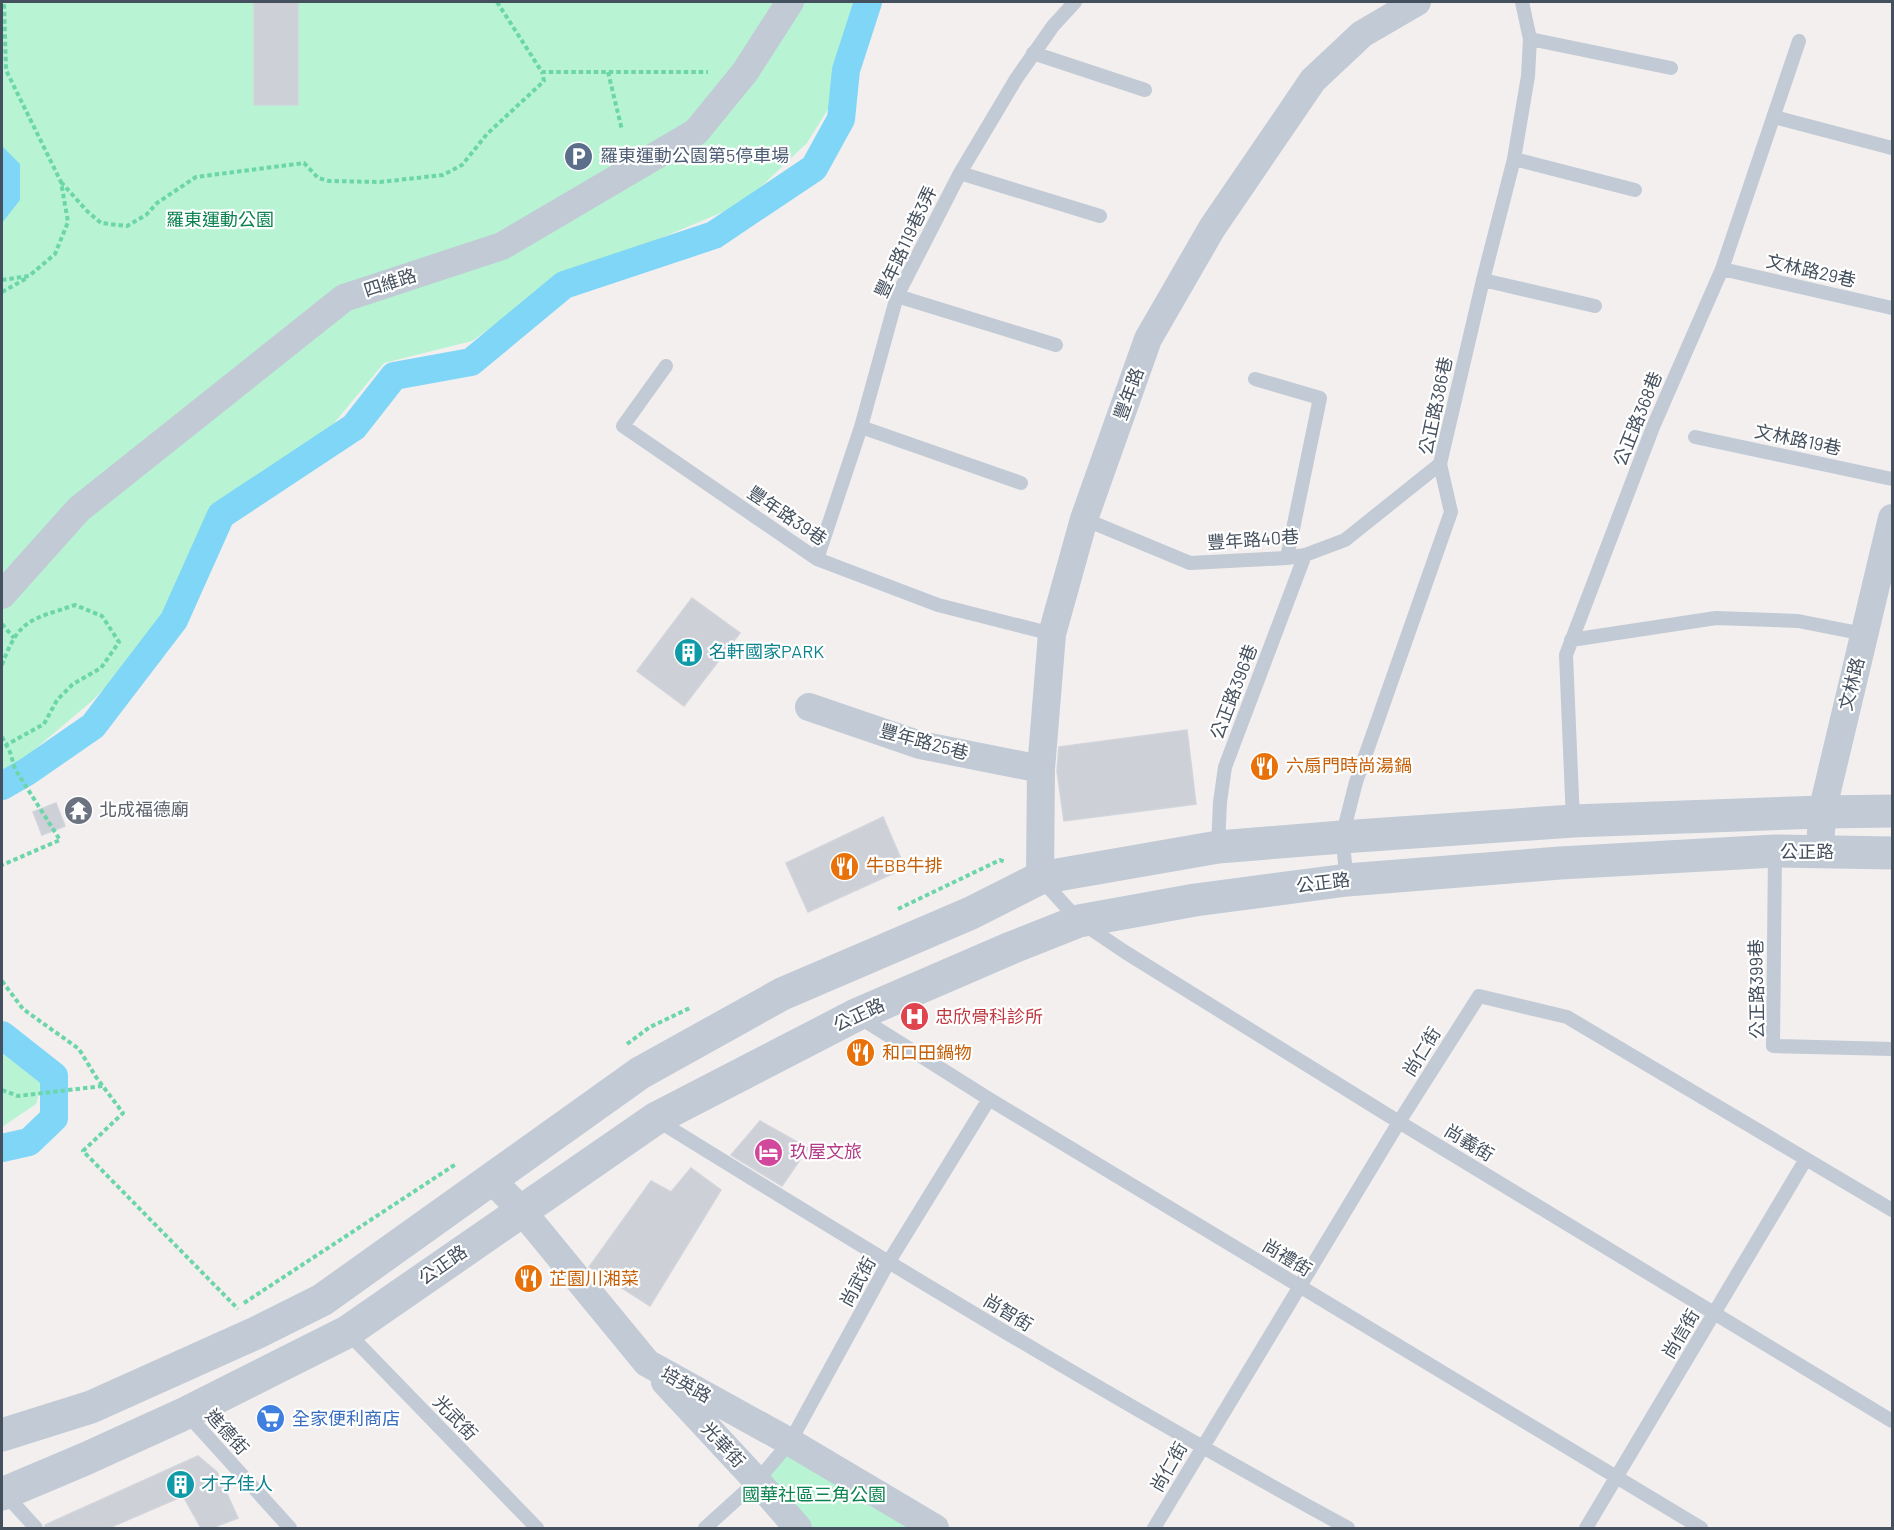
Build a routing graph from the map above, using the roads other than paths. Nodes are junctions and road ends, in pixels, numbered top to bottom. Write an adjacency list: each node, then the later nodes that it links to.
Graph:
1 (790, 2): 34 (street, 四維路)
2 (1074, 2): 7 (lane, 豐年路119巷3弄)
3 (1417, 2): 30 (street, 豐年路)
4 (1522, 2): 5 (lane, 公正路386巷)
5 (1530, 39): 8 (lane); 12 (lane, 公正路386巷)
6 (1799, 41): 10 (lane, 公正路368巷)
7 (1033, 53): 9 (lane); 13 (lane, 豐年路119巷3弄)
8 (1671, 68)
9 (1145, 90)
10 (1774, 117): 11 (lane); 16 (lane, 公正路368巷)
11 (1893, 148)
12 (1514, 159): 14 (lane); 17 (lane, 公正路386巷)
13 (960, 172): 15 (lane); 18 (lane, 豐年路119巷3弄)
14 (1635, 190)
15 (1100, 216)
16 (1722, 269): 20 (lane, 文林路29巷); 37 (lane, 公正路368巷)
17 (1483, 280): 19 (lane); 26 (lane, 公正路386巷)
18 (897, 296): 21 (lane); 24 (lane, 豐年路119巷3弄)
19 (1595, 306)
20 (1893, 308)
21 (1056, 345)
22 (666, 366): 33 (lane, 豐年路39巷)
23 (1255, 379): 32 (lane)
24 (861, 427): 28 (lane); 33 (lane, 豐年路119巷3弄)
25 (1695, 436): 27 (lane, 文林路19巷)
26 (1440, 464): 31 (lane, 豐年路40巷); 43 (lane, 公正路386巷)
27 (1893, 479)
28 (1021, 483)
29 (1893, 518): 36 (street, 文林路)
30 (1084, 519): 32 (lane, 豐年路40巷); 35 (street, 豐年路)
31 (1305, 555): 32 (lane, 豐年路40巷); 44 (lane, 公正路396巷)
32 (1287, 558)
33 (817, 559): 35 (lane, 豐年路39巷)
34 (2, 595)
35 (1052, 634): 39 (street, 豐年路)
36 (1864, 634): 37 (lane); 40 (street, 文林路)
37 (1571, 640): 42 (lane, 公正路368巷)
38 (809, 707): 39 (street, 豐年路25巷)
39 (1041, 768): 48 (street, 豐年路)
40 (1822, 812): 41 (street); 42 (street); 46 (street, 文林路)
41 (1893, 812)
42 (1574, 821): 43 (street)
43 (1342, 837): 44 (street); 49 (lane, 公正路386巷)
44 (1218, 847): 48 (street)
45 (1775, 851): 46 (street, 公正路); 49 (street, 公正路); 52 (lane, 公正路399巷)
46 (1820, 852): 47 (street, 公正路)
47 (1893, 853)
48 (1040, 878): 50 (lane, 尚義街); 57 (street)
49 (1347, 880): 50 (street, 公正路)
50 (1079, 921): 51 (street, 公正路); 55 (lane, 尚義街)
51 (856, 1015): 53 (lane, 尚禮街); 54 (street, 公正路)
52 (1893, 1049)
53 (989, 1099): 60 (lane, 尚武街); 61 (lane, 尚禮街)
54 (655, 1119): 59 (street, 公正路); 60 (lane, 尚智街)
55 (1399, 1122): 56 (lane, 尚仁街); 61 (lane, 尚仁街); 62 (lane, 尚義街)
56 (1806, 1159): 58 (lane, 尚仁街); 62 (lane, 尚信街)
57 (491, 1179): 59 (street, 培英路); 67 (street)
58 (1893, 1210)
59 (522, 1211): 63 (street, 公正路); 64 (street, 培英路)
60 (888, 1263): 68 (lane, 尚武街); 69 (lane, 尚智街)
61 (1299, 1286): 69 (lane, 尚仁街); 70 (lane, 尚禮街)
62 (1714, 1313): 66 (lane, 尚義街); 70 (lane, 尚信街)
63 (347, 1332): 65 (street, 公正路); 75 (lane, 光武街)
64 (647, 1363): 68 (street, 培英路); 71 (street, 光華街)
65 (186, 1413): 72 (street, 公正路); 74 (lane, 進德街)
66 (1893, 1421)
67 (2, 1436)
68 (790, 1442): 71 (lane, 尚武街); 78 (street, 培英路)
69 (1201, 1448): 79 (lane, 尚仁街); 80 (lane, 尚智街)
70 (1616, 1477): 81 (lane, 尚信街); 82 (lane, 尚禮街)
71 (757, 1481): 76 (lane, 尚武街); 77 (street, 光華街)
72 (3, 1493): 73 (lane)
73 (36, 1528)
74 (291, 1528)
75 (537, 1528)
76 (705, 1528)
77 (798, 1528)
78 (935, 1528)
79 (1154, 1528)
80 (1348, 1528)
81 (1586, 1528)
82 (1701, 1528)

